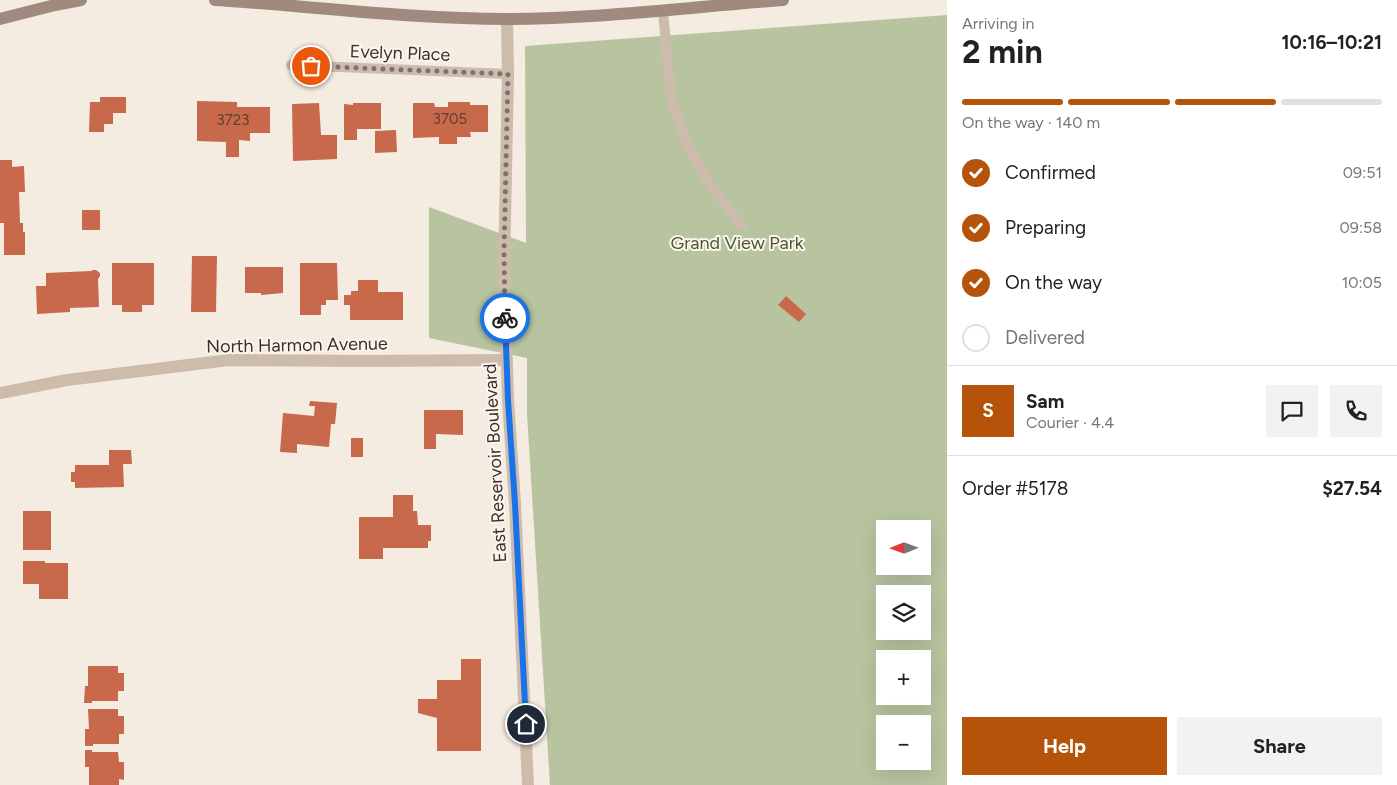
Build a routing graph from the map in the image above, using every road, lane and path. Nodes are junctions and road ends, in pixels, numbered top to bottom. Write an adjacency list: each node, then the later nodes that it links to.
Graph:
1 (80, 0): 6 (street)
2 (215, 0): 5 (street)
3 (784, 0): 4 (street)
4 (663, 10): 5 (street); 9 (lane)
5 (507, 19): 8 (street, East Reservoir Boulevard)
6 (0, 20)
7 (291, 65): 8 (lane, Evelyn Place)
8 (508, 74): 10 (street, East Reservoir Boulevard)
9 (742, 226)
10 (506, 360): 11 (street, North Harmon Avenue); 12 (street, East Reservoir Boulevard)
11 (0, 393)
12 (528, 785)

